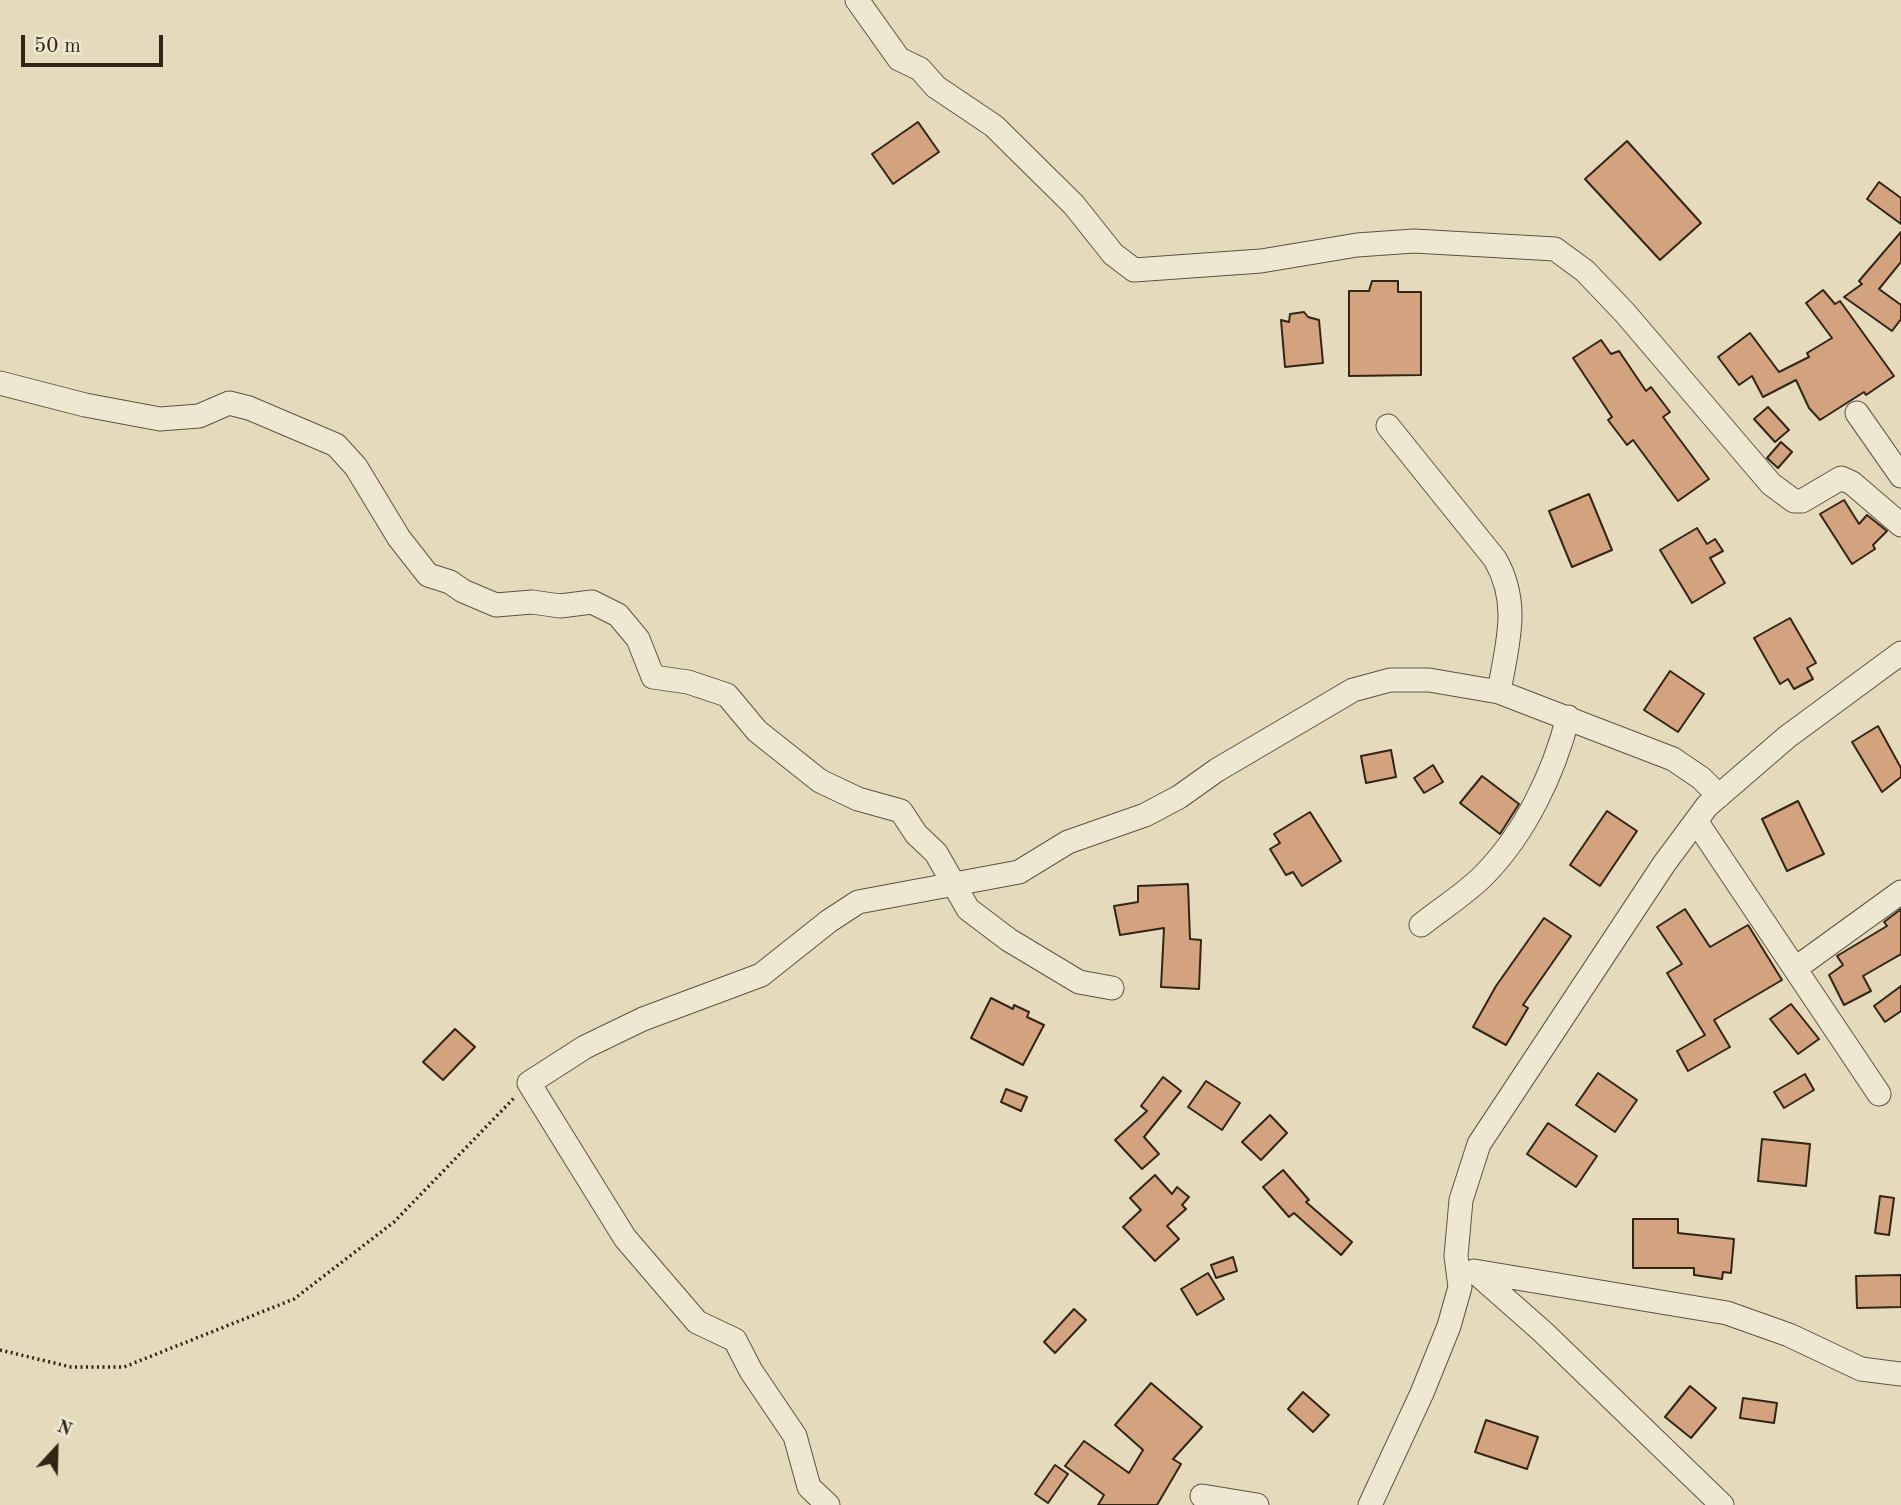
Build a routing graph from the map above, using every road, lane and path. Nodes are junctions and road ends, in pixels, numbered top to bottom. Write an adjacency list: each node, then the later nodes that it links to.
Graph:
1 (857, 0): 6 (street)
2 (0, 383): 12 (street)
3 (1857, 413): 5 (street)
4 (1388, 426): 8 (street)
5 (1901, 475)
6 (1901, 526)
7 (1900, 657): 10 (street)
8 (1499, 692): 9 (street); 12 (street)
9 (1568, 718): 10 (street); 14 (street)
10 (1719, 796): 11 (street)
11 (1696, 821): 15 (street); 19 (street)
12 (954, 884): 16 (street); 17 (street)
13 (1901, 892): 15 (street)
14 (1421, 925)
15 (1797, 968): 18 (street)
16 (1112, 988)
17 (529, 1083): 20 (path); 23 (street)
18 (1879, 1094)
19 (1465, 1263): 21 (street); 25 (street); 26 (street)
20 (0, 1350)
21 (1901, 1374)
22 (1202, 1496): 24 (street)
23 (828, 1505)
24 (1257, 1505)
25 (1370, 1505)
26 (1723, 1505)

